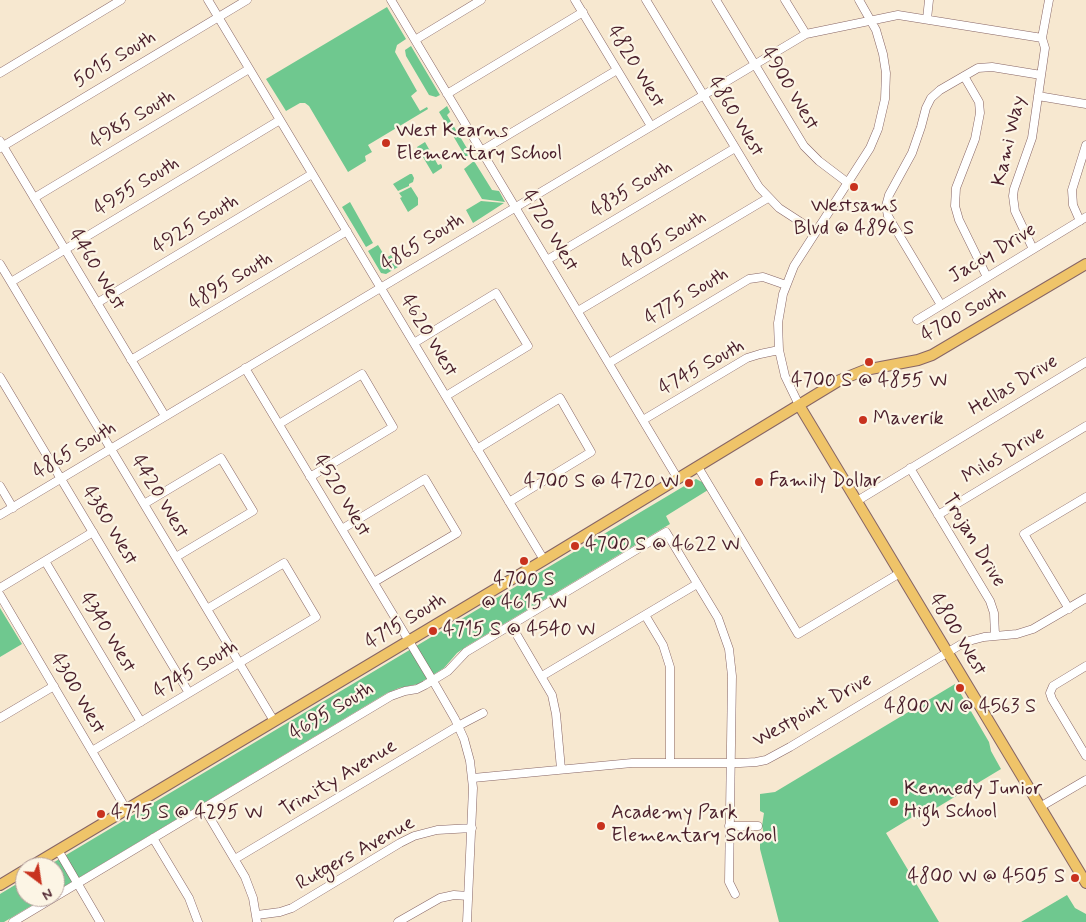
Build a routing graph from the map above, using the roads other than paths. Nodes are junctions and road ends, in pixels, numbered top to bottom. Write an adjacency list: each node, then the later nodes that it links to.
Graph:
1 (122, 0): 23 (street)
2 (208, 0): 14 (street, 4620 West)
3 (247, 0): 14 (street, 5015 South)
4 (391, 0): 19 (street, 4720 West)
5 (481, 0): 19 (street)
6 (575, 0): 13 (street, 4820 West)
7 (646, 0): 27 (street, 4860 West)
8 (716, 0): 20 (street, 4900 West)
9 (786, 0): 17 (street)
10 (860, 0): 16 (street)
11 (929, 0): 15 (street)
12 (1049, 0): 18 (street, Kami Way)
13 (583, 12): 22 (street, 4820 West); 26 (street)
14 (218, 17): 21 (street, 4620 West); 32 (street, 5015 South)
15 (927, 20): 16 (street, 4865 South); 18 (street, 4865 South)
16 (871, 21): 17 (street, 4865 South); 37 (street)
17 (806, 34): 20 (street, 4865 South)
18 (1042, 38): 24 (street, Kami Way)
19 (415, 40): 26 (street, 4720 West)
20 (754, 64): 27 (street, 4865 South); 37 (street, 4900 West)
21 (249, 69): 30 (street, 4620 West); 38 (street, 4985 South)
22 (617, 70): 31 (street, 4820 West); 35 (street)
23 (0, 72)
24 (1041, 75): 25 (street); 28 (street, Kami Way)
25 (964, 76): 49 (street); 54 (street)
26 (447, 94): 35 (street, 4720 West)
27 (703, 95): 31 (street, 4865 South); 34 (street, 4860 West)
28 (1038, 96): 29 (street); 45 (street, Kami Way)
29 (1086, 104)
30 (280, 120): 36 (street, 4620 West); 44 (street, 4955 South)
31 (651, 126): 40 (street, 4865 South)
32 (1, 145): 38 (street, 4460 West)
33 (1086, 145): 41 (street)
34 (735, 148): 39 (street, 4860 West); 46 (street, 4835 South)
35 (481, 151): 40 (street, 4720 West)
36 (312, 174): 42 (street, 4620 West); 53 (street, 4925 South)
37 (848, 183): 43 (street)
38 (34, 198): 44 (street, 4460 West)
39 (768, 198): 43 (street, 4860 West); 55 (street, 4805 South)
40 (515, 207): 46 (street, 4720 West); 52 (street, 4865 South)
41 (1083, 219): 45 (street, Jacoy Drive)
42 (347, 231): 52 (street, 4620 West); 59 (street, 4895 South)
43 (816, 232): 51 (street)
44 (65, 249): 50 (street, 4955 South); 53 (street, 4460 West)
45 (1033, 249): 49 (street, Jacoy Drive)
46 (547, 260): 55 (street, 4720 West)
47 (0, 264): 50 (street, 4420 West)
48 (1086, 264): 65 (main road, 4700 South)
49 (987, 277): 54 (street, Jacoy Drive)
50 (11, 282): 70 (street, 4420 West)
51 (786, 285): 58 (street); 61 (street, 4775 South)
52 (380, 288): 57 (street, 4620 West); 62 (street, 4865 South)
53 (97, 303): 59 (street, 4460 West)
54 (941, 305): 56 (street, Jacoy Drive)
55 (578, 311): 61 (street, 4720 West)
56 (917, 320)
57 (414, 343): 64 (street, 4620 West); 64 (street)
58 (779, 350): 65 (street); 67 (street, 4745 South)
59 (131, 360): 66 (street, 4460 West)
60 (1086, 362): 73 (street, Hellas Drive)
61 (609, 363): 67 (street, 4720 West)
62 (245, 368): 66 (street, 4865 South); 68 (street, 4520 West)
63 (0, 377): 75 (street, 4380 West)
64 (446, 396): 71 (street, 4620 West)
65 (799, 405): 72 (main road, 4715 South); 79 (main road, 4800 West)
66 (165, 416): 70 (street, 4865 South)
67 (643, 420): 76 (street, 4720 West)
68 (279, 424): 74 (street, 4520 West); 74 (street)
69 (1086, 426): 84 (street, Milos Drive)
70 (111, 449): 75 (street, 4865 South); 81 (street, 4420 West)
71 (477, 449): 80 (street, 4620 West); 80 (street)
72 (698, 467): 76 (main road, 4715 South); 91 (street)
73 (910, 468): 79 (street, Hellas Drive); 84 (street, Trojan Drive)
74 (310, 476): 86 (street, 4520 West)
75 (61, 479): 82 (street, 4865 South); 87 (street, 4380 West)
76 (678, 480): 89 (main road, 4715 South)
77 (0, 486): 82 (street)
78 (1084, 499): 83 (street); 98 (street)
79 (857, 501): 91 (main road, 4800 West)
80 (509, 502): 89 (street, 4620 West)
81 (144, 504): 88 (street, 4420 West); 88 (street)
82 (13, 508): 85 (street, 4865 South)
83 (1086, 508)
84 (938, 514): 101 (street, Trojan Drive)
85 (0, 515)
86 (342, 529): 92 (street, 4520 West); 92 (street)
87 (93, 532): 90 (street); 109 (street, 4380 West)
88 (176, 557): 97 (street, 4420 West)
89 (544, 560): 102 (main road, 4715 South)
90 (45, 561): 94 (street); 113 (street, 4340 West)
91 (900, 573): 103 (main road, 4800 West)
92 (374, 582): 102 (street, 4520 West)
93 (697, 584): 99 (street); 100 (street, 4695 South); 118 (street)
94 (0, 588)
95 (0, 596): 108 (street, 4300 West)
96 (1086, 598): 98 (street, Westpoint Drive)
97 (207, 609): 104 (street, 4420 West); 104 (street, 4745 South)
98 (1069, 609): 101 (street, Westpoint Drive)
99 (645, 615): 106 (street); 117 (street)
100 (511, 625): 106 (street); 107 (street, 4695 South)
101 (995, 635): 103 (street, Westpoint Drive)
102 (409, 641): 107 (street, 4520 West); 112 (main road, 4715 South)
103 (948, 652): 118 (street, Westpoint Drive); 122 (main road, 4800 West)
104 (239, 663): 109 (street, 4745 South); 112 (street, 4420 West)
105 (1086, 666): 116 (street)
106 (542, 676): 119 (street)
107 (432, 680): 114 (street, 4520 West); 123 (street, 4695 South)
108 (54, 686): 111 (street); 115 (street, 4300 West)
109 (189, 693): 113 (street, 4745 South)
110 (483, 713): 114 (street, Trinity Avenue)
111 (1, 715)
112 (274, 721): 124 (main road, 4715 South)
113 (141, 722): 115 (street, 4745 South)
114 (458, 726): 120 (street, 4520 West); 131 (street, Trinity Avenue)
115 (92, 751): 124 (street, 4300 West)
116 (1086, 756)
117 (670, 762): 118 (street, Westpoint Drive); 119 (street, Westpoint Drive)
118 (730, 762): 125 (street)
119 (561, 769): 120 (street, Westpoint Drive)
120 (472, 778): 127 (street, 4520 West)
121 (1086, 780): 122 (street)
122 (1040, 807): 134 (main road, 4800 West)
123 (204, 808): 128 (street, 4695 South); 131 (street)
124 (126, 809): 129 (main road, 4715 South)
125 (730, 826): 126 (street); 136 (street)
126 (758, 826)
127 (472, 828): 137 (street, 4520 West); 138 (street, Rutgers Avenue)
128 (153, 838): 133 (street, 4695 South); 141 (street)
129 (58, 850): 130 (main road, 4715 South); 133 (street)
130 (46, 857)
131 (235, 860): 138 (street)
132 (15, 876): 135 (main road)
133 (78, 883): 139 (street, 4695 South); 140 (street)
134 (1086, 883)
135 (0, 885)
136 (735, 894)
137 (468, 896): 142 (street); 143 (street, 4520 West)
138 (257, 919)
139 (13, 922)
140 (100, 922)
141 (198, 922)
142 (398, 922)
143 (467, 922)

